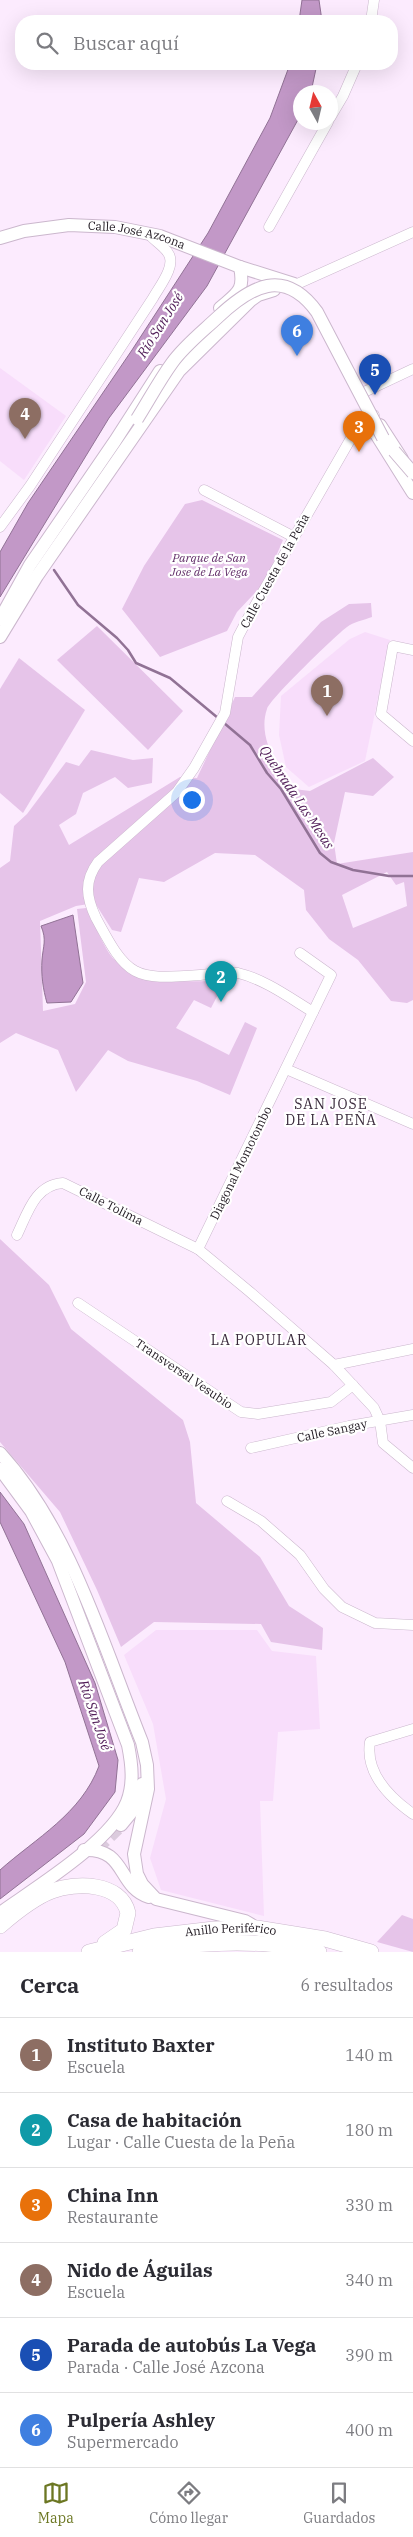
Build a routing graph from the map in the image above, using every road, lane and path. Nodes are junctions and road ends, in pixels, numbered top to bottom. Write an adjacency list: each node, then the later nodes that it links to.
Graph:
1 (374, 0): 2 (street)
2 (371, 15)
3 (354, 70): 4 (street)
4 (338, 104)
5 (324, 130): 6 (street)
6 (269, 227)
7 (413, 232): 11 (street)
8 (154, 234): 9 (main road, Calle José Azcona); 10 (main road, Calle José Azcona); 22 (street)
9 (0, 238)
10 (236, 266): 11 (main road, Calle José Azcona); 16 (main road)
11 (287, 286): 13 (main road, Calle José Azcona); 14 (main road, Calle José Azcona); 16 (main road)
12 (413, 369): 13 (street)
13 (362, 393): 14 (main road, Calle José Azcona)
14 (370, 416): 18 (main road, Calle José Azcona); 21 (main road, Calle José Azcona); 23 (street, Calle Cuesta de la Peña)
15 (382, 438): 16 (main road, bridge); 17 (main road, bridge); 19 (main road)
16 (120, 444): 24 (main road); 25 (main road)
17 (413, 473)
18 (413, 477)
19 (413, 487)
20 (204, 490): 23 (street)
21 (413, 493)
22 (0, 527)
23 (294, 537): 29 (street, Calle Cuesta de la Peña)
24 (0, 618)
25 (0, 638)
26 (413, 650): 27 (street)
27 (413, 741)
28 (300, 953): 29 (street, Diagonal Momotombo)
29 (313, 1012): 30 (street, Diagonal Momotombo)
30 (286, 1069): 31 (street); 33 (street, Diagonal Momotombo)
31 (413, 1124)
32 (17, 1235): 33 (street, Calle Tolima)
33 (198, 1249): 36 (street, Calle Tolima)
34 (78, 1303): 37 (street, Transversal Vesubio)
35 (413, 1349): 36 (street)
36 (334, 1366): 37 (street, Calle Tolima)
37 (353, 1385): 39 (street, Calle Tolima)
38 (412, 1416): 39 (street, Calle Sangay)
39 (380, 1422): 40 (street, Calle Sangay); 42 (street, Calle Tolima)
40 (251, 1448)
41 (0, 1453): 47 (main road)
42 (413, 1468)
43 (0, 1469): 50 (main road)
44 (227, 1500): 45 (street)
45 (413, 1625)
46 (413, 1729): 48 (street)
47 (142, 1742): 49 (main road); 52 (main road)
48 (413, 1814)
49 (118, 1829)
50 (84, 1855): 51 (main road); 52 (main road); 53 (main road)
51 (42, 1895): 54 (highway); 57 (highway)
52 (156, 1899): 55 (main road)
53 (0, 1913)
54 (0, 1926)
55 (257, 1928): 57 (highway, Anillo Periférico); 61 (highway, Anillo Periférico)
56 (270, 1945): 58 (highway, Anillo Periférico); 59 (highway); 60 (highway, Anillo Periférico)
57 (89, 1952)
58 (140, 1952)
59 (228, 1952)
60 (319, 1952)
61 (371, 1952)

